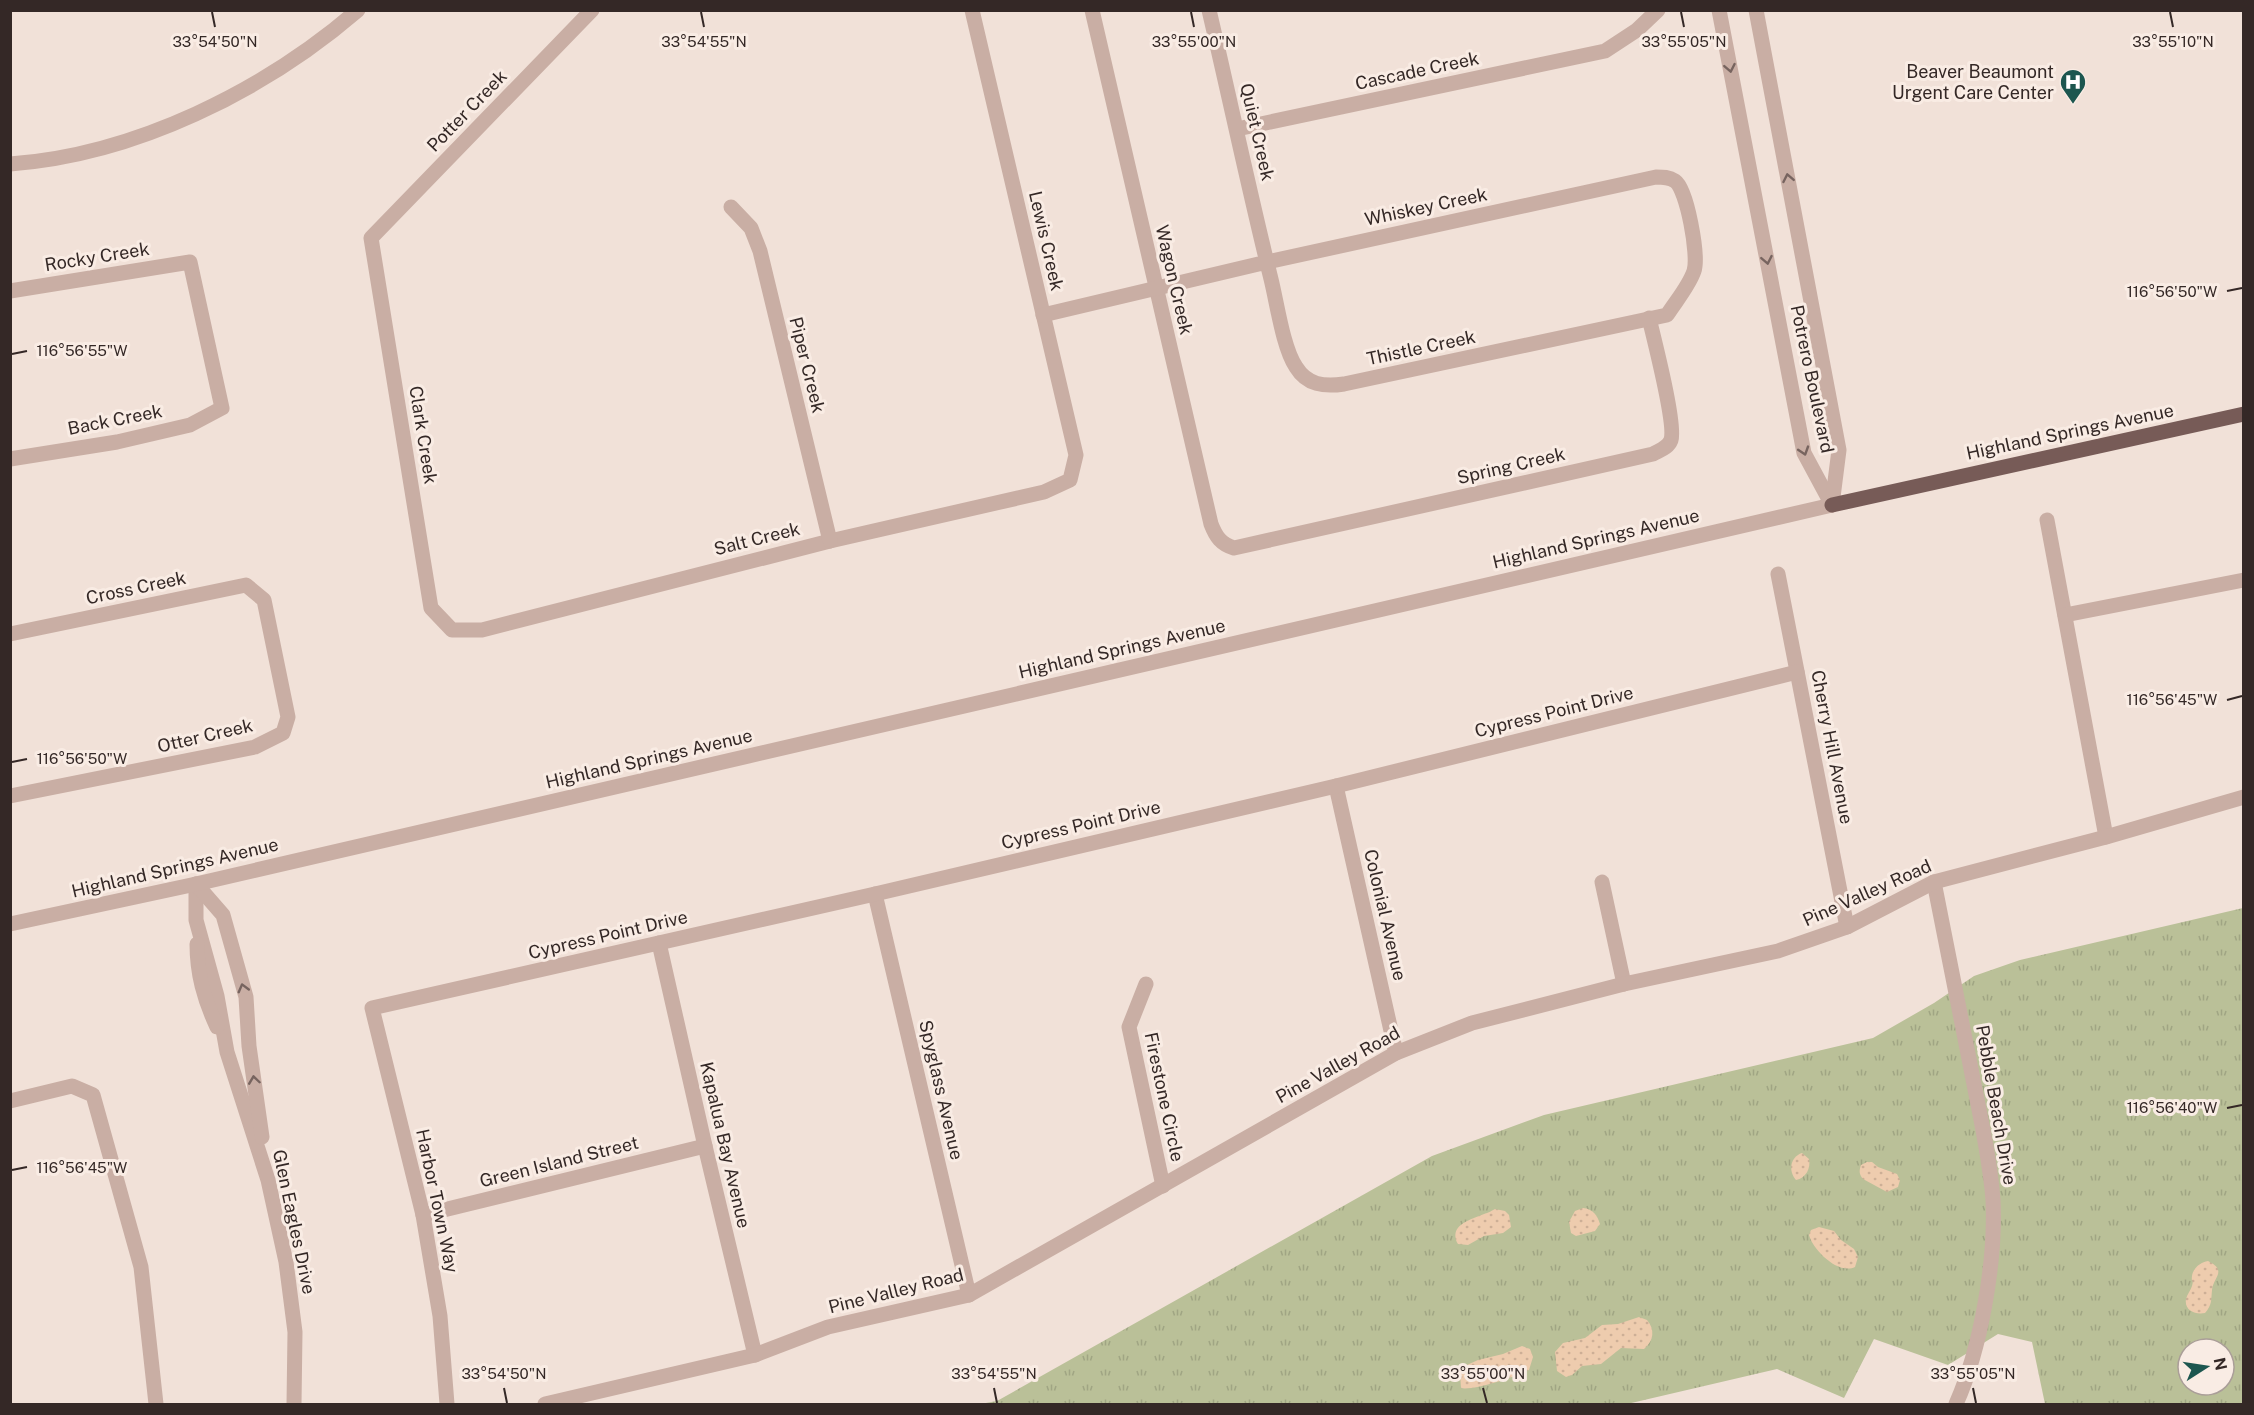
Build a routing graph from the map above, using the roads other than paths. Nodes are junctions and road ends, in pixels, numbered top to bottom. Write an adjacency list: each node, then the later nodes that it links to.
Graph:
1 (358, 10): 10 (street)
2 (592, 10): 12 (street, Potter Creek)
3 (972, 10): 16 (street, Lewis Creek)
4 (1092, 10): 14 (street, Wagon Creek)
5 (1209, 10): 9 (street, Quiet Creek)
6 (1658, 10): 9 (street, Cascade Creek)
7 (1719, 10): 23 (street, Potrero Boulevard, one-way to 23)
8 (1756, 10): 23 (street, Potrero Boulevard, one-way to 8)
9 (1237, 129): 13 (street, Quiet Creek)
10 (10, 164)
11 (731, 207): 25 (street, Piper Creek)
12 (371, 238): 30 (street, Clark Creek)
13 (1267, 262): 14 (street, Whiskey Creek); 17 (street, Whiskey Creek); 18 (street, Thistle Creek)
14 (1156, 288): 16 (street, Whiskey Creek); 26 (street, Wagon Creek)
15 (10, 291): 19 (street, Rocky Creek)
16 (1043, 315): 22 (street, Lewis Creek)
17 (1667, 315): 18 (street, Thistle Creek)
18 (1649, 318): 26 (street, Spring Creek)
19 (222, 408): 21 (street, Back Creek)
20 (2244, 414): 23 (main road, Highland Springs Avenue)
21 (10, 459)
22 (1070, 480): 25 (street, Salt Creek)
23 (1832, 505): 40 (street, Highland Springs Avenue)
24 (2047, 520): 29 (street)
25 (830, 541): 30 (street, Salt Creek)
26 (1234, 548)
27 (1778, 574): 32 (street, Cherry Hill Avenue)
28 (2244, 580): 29 (street)
29 (2065, 615): 37 (street)
30 (452, 630)
31 (10, 634): 33 (street, Cross Creek)
32 (1797, 672): 34 (street, Cypress Point Drive); 43 (street, Cherry Hill Avenue)
33 (288, 717): 35 (street, Otter Creek)
34 (1336, 786): 41 (street, Cypress Point Drive); 50 (street, Colonial Avenue)
35 (10, 796)
36 (2244, 797): 37 (street, Pine Valley Road)
37 (2106, 837): 39 (street, Pine Valley Road)
38 (1602, 882): 46 (street)
39 (1934, 882): 43 (street, Pine Valley Road); 62 (street, Pebble Beach Drive)
40 (196, 884): 42 (street, Highland Springs Avenue); 48 (street, Glen Eagles Drive, one-way to 40); 49 (street, Glen Eagles Drive)
41 (875, 894): 44 (street, Cypress Point Drive); 56 (street, Spyglass Avenue)
42 (10, 924)
43 (1847, 927): 46 (street, Pine Valley Road)
44 (659, 943): 47 (street, Cypress Point Drive); 52 (street, Kapalua Bay Avenue)
45 (1146, 984): 54 (street, Firestone Circle)
46 (1624, 984): 50 (street, Pine Valley Road)
47 (372, 1008): 55 (street, Harbor Town Way)
48 (247, 1015): 49 (street); 53 (street, Glen Eagles Drive, one-way to 48)
49 (218, 1022): 53 (street, Glen Eagles Drive)
50 (1396, 1053): 54 (street, Pine Valley Road)
51 (10, 1101): 58 (street)
52 (705, 1146): 55 (street, Green Island Street); 57 (street, Kapalua Bay Avenue)
53 (268, 1180): 59 (street, Glen Eagles Drive)
54 (1163, 1186): 56 (street, Pine Valley Road)
55 (423, 1215): 60 (street, Harbor Town Way)
56 (969, 1295): 57 (street, Pine Valley Road)
57 (755, 1355): 61 (street, Pine Valley Road)
58 (156, 1404)
59 (294, 1404)
60 (447, 1404)
61 (545, 1404)
62 (1956, 1404)

